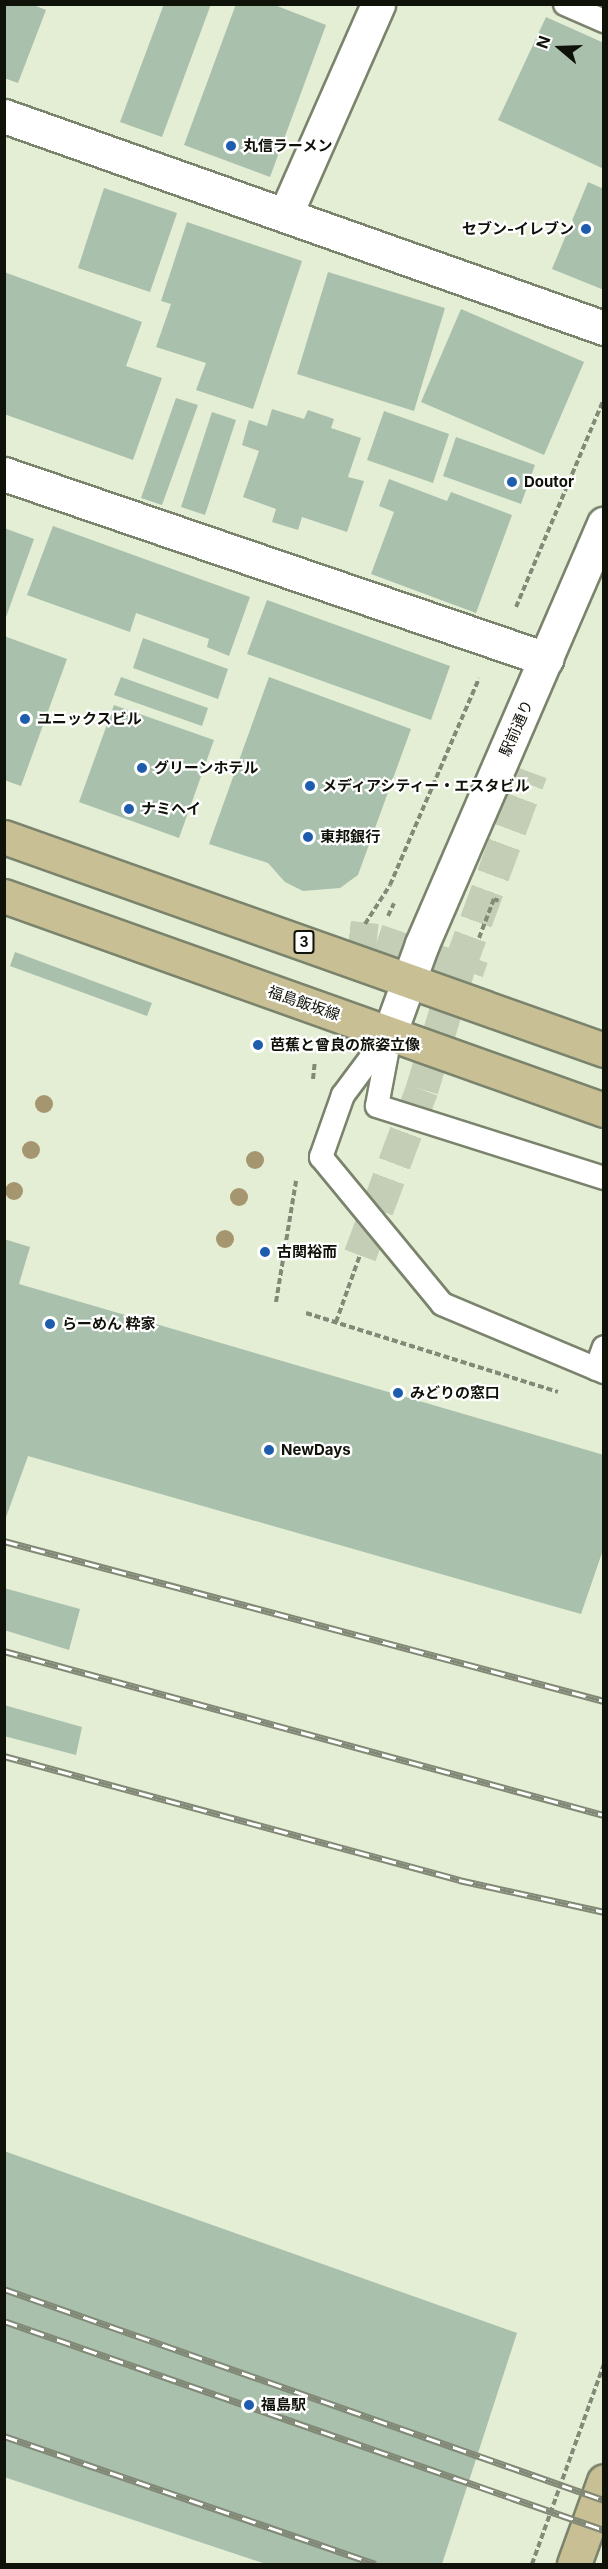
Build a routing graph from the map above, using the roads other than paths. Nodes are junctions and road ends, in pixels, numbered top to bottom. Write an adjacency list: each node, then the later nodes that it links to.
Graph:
1 (378, 4): 5 (street)
2 (565, 4): 3 (lane)
3 (603, 21)
4 (4, 116): 5 (street)
5 (286, 213): 6 (street)
6 (603, 327)
7 (4, 474): 9 (street)
8 (603, 524): 9 (street, 駅前通り)
9 (546, 659): 12 (street, 駅前通り)
10 (4, 837): 12 (main road, 3)
11 (4, 896): 13 (main road, 福島飯坂線)
12 (408, 978): 13 (street, 駅前通り); 14 (main road, 3)
13 (390, 1032): 15 (lane); 16 (lane); 17 (main road, 福島飯坂線)
14 (603, 1050)
15 (343, 1095): 16 (lane); 20 (lane)
16 (377, 1106): 18 (lane)
17 (603, 1110)
18 (603, 1178)
19 (603, 1347): 20 (lane)
20 (600, 1371)
21 (603, 2481): 22 (main road)
22 (574, 2565)

